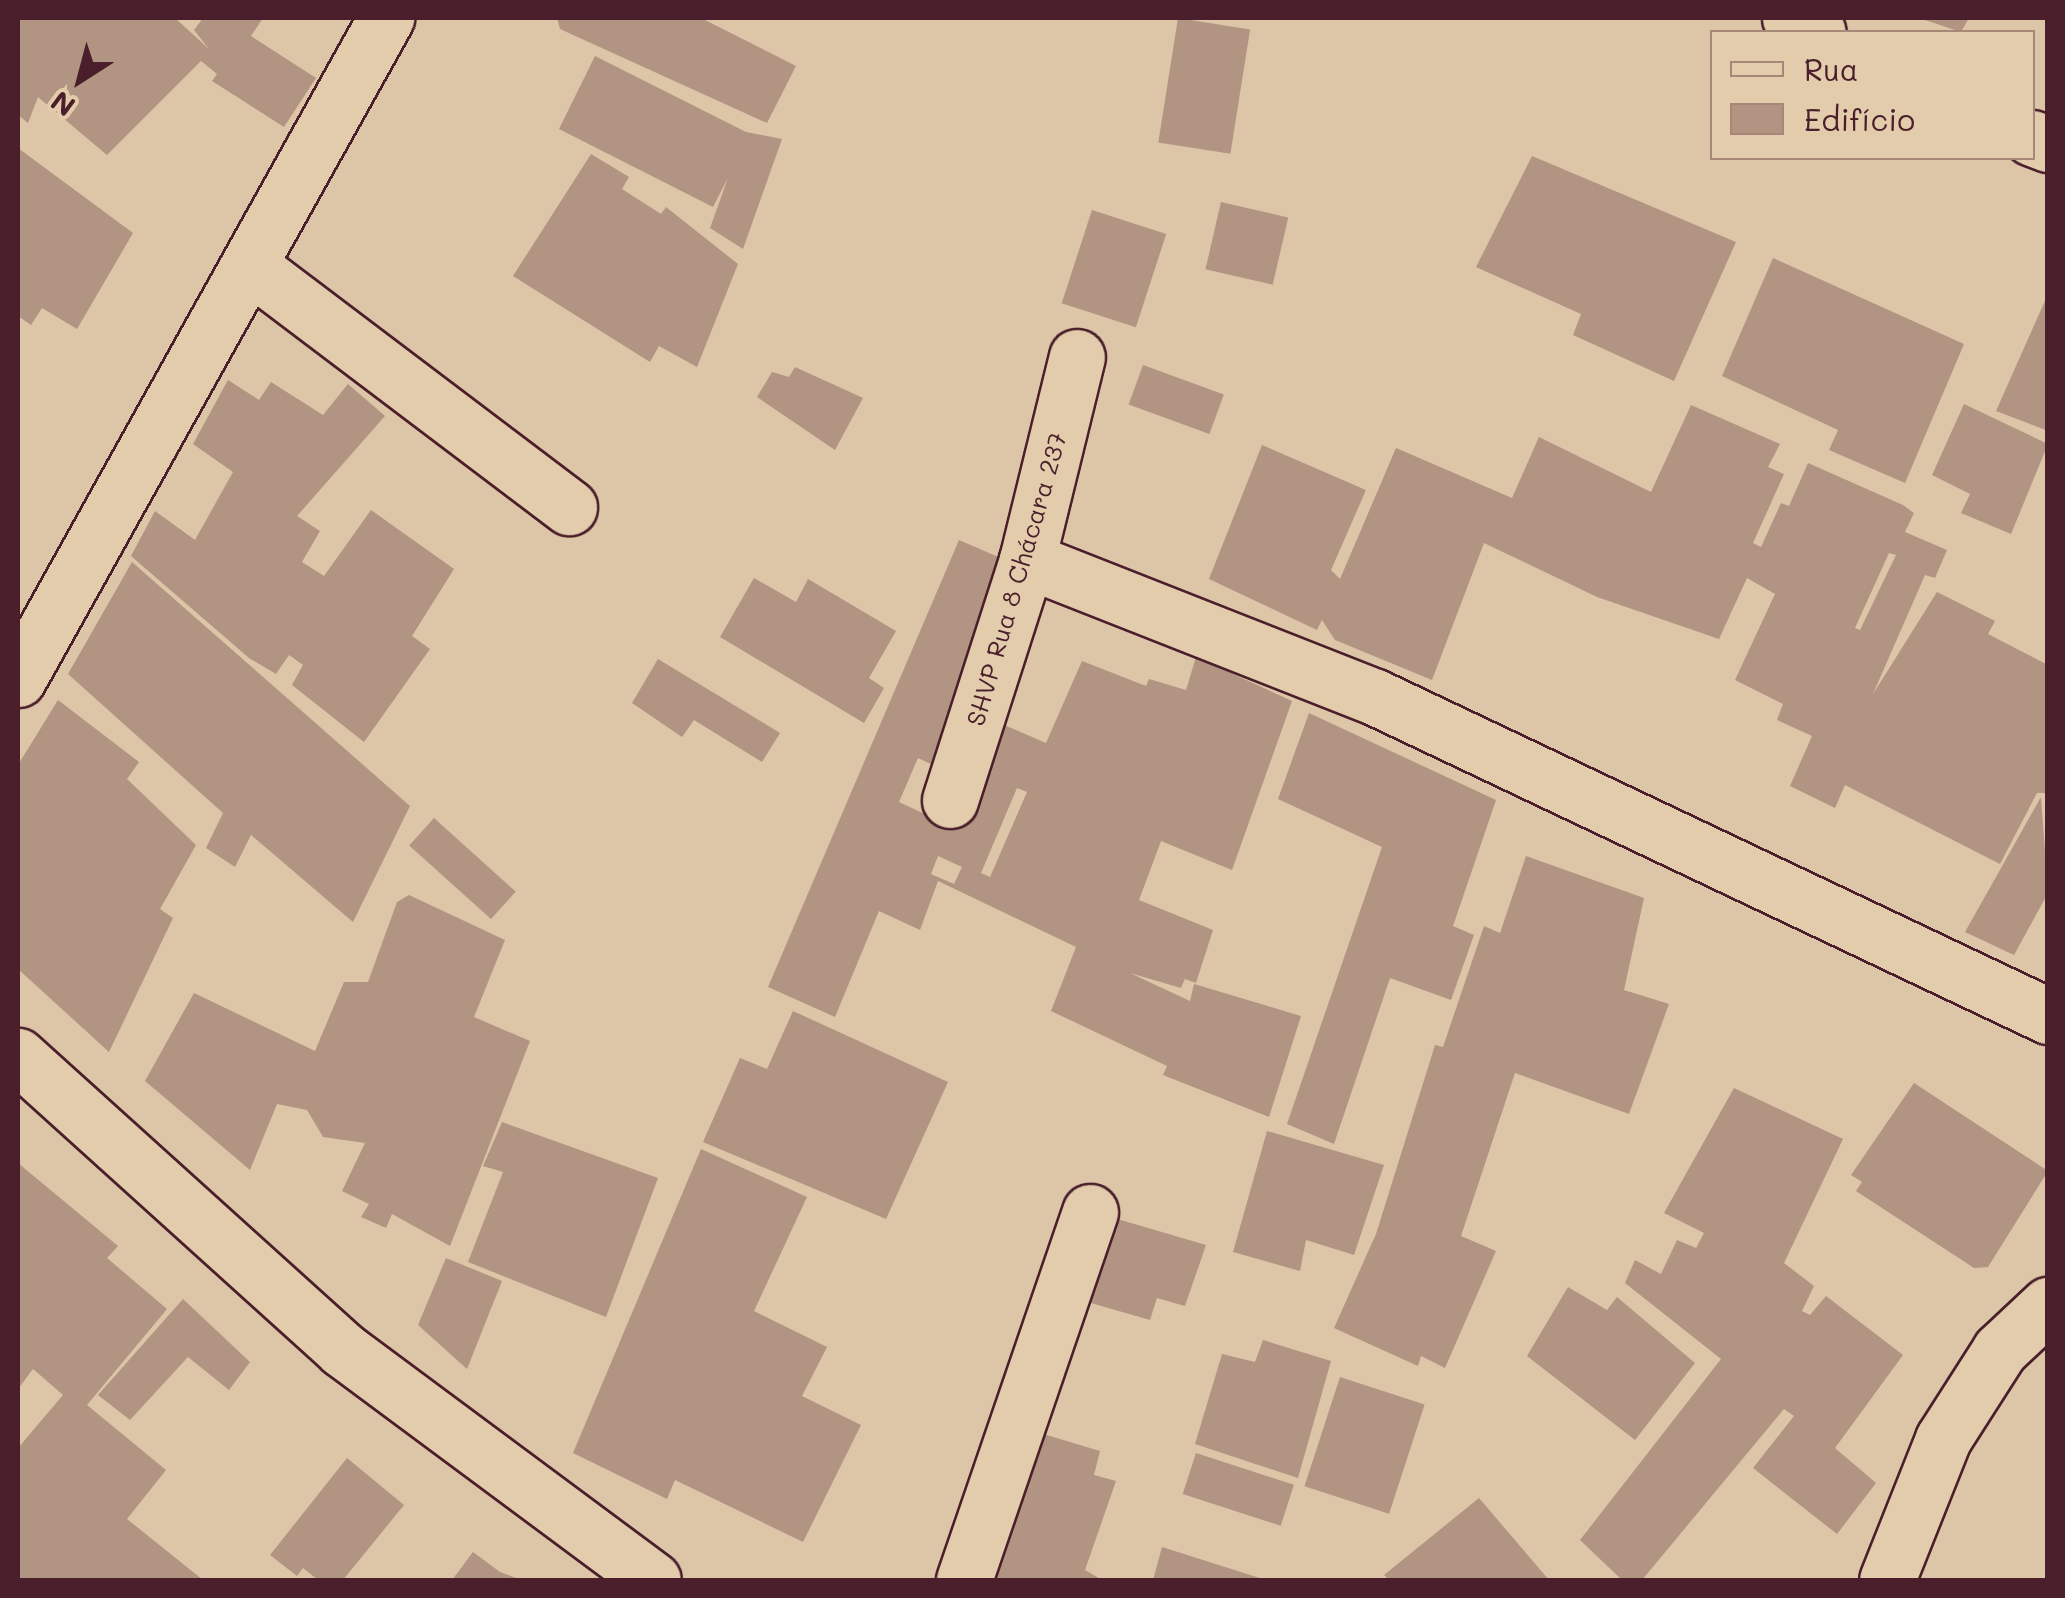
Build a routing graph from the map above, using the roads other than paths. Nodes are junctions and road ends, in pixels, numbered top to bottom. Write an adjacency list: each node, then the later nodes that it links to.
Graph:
1 (386, 18): 4 (street)
2 (1790, 18): 3 (street)
3 (1814, 30)
4 (254, 269): 6 (street); 8 (street)
5 (1077, 357): 7 (street, SHVP Rua 8 Chácara 237)
6 (569, 507)
7 (1027, 560): 9 (street, SHVP Rua 8 Chácara 237); 10 (street)
8 (18, 679)
9 (950, 800)
10 (2048, 1016)
11 (18, 1056): 14 (street)
12 (1090, 1212): 15 (street)
13 (2048, 1305): 16 (street)
14 (652, 1580)
15 (964, 1580)
16 (1887, 1580)

